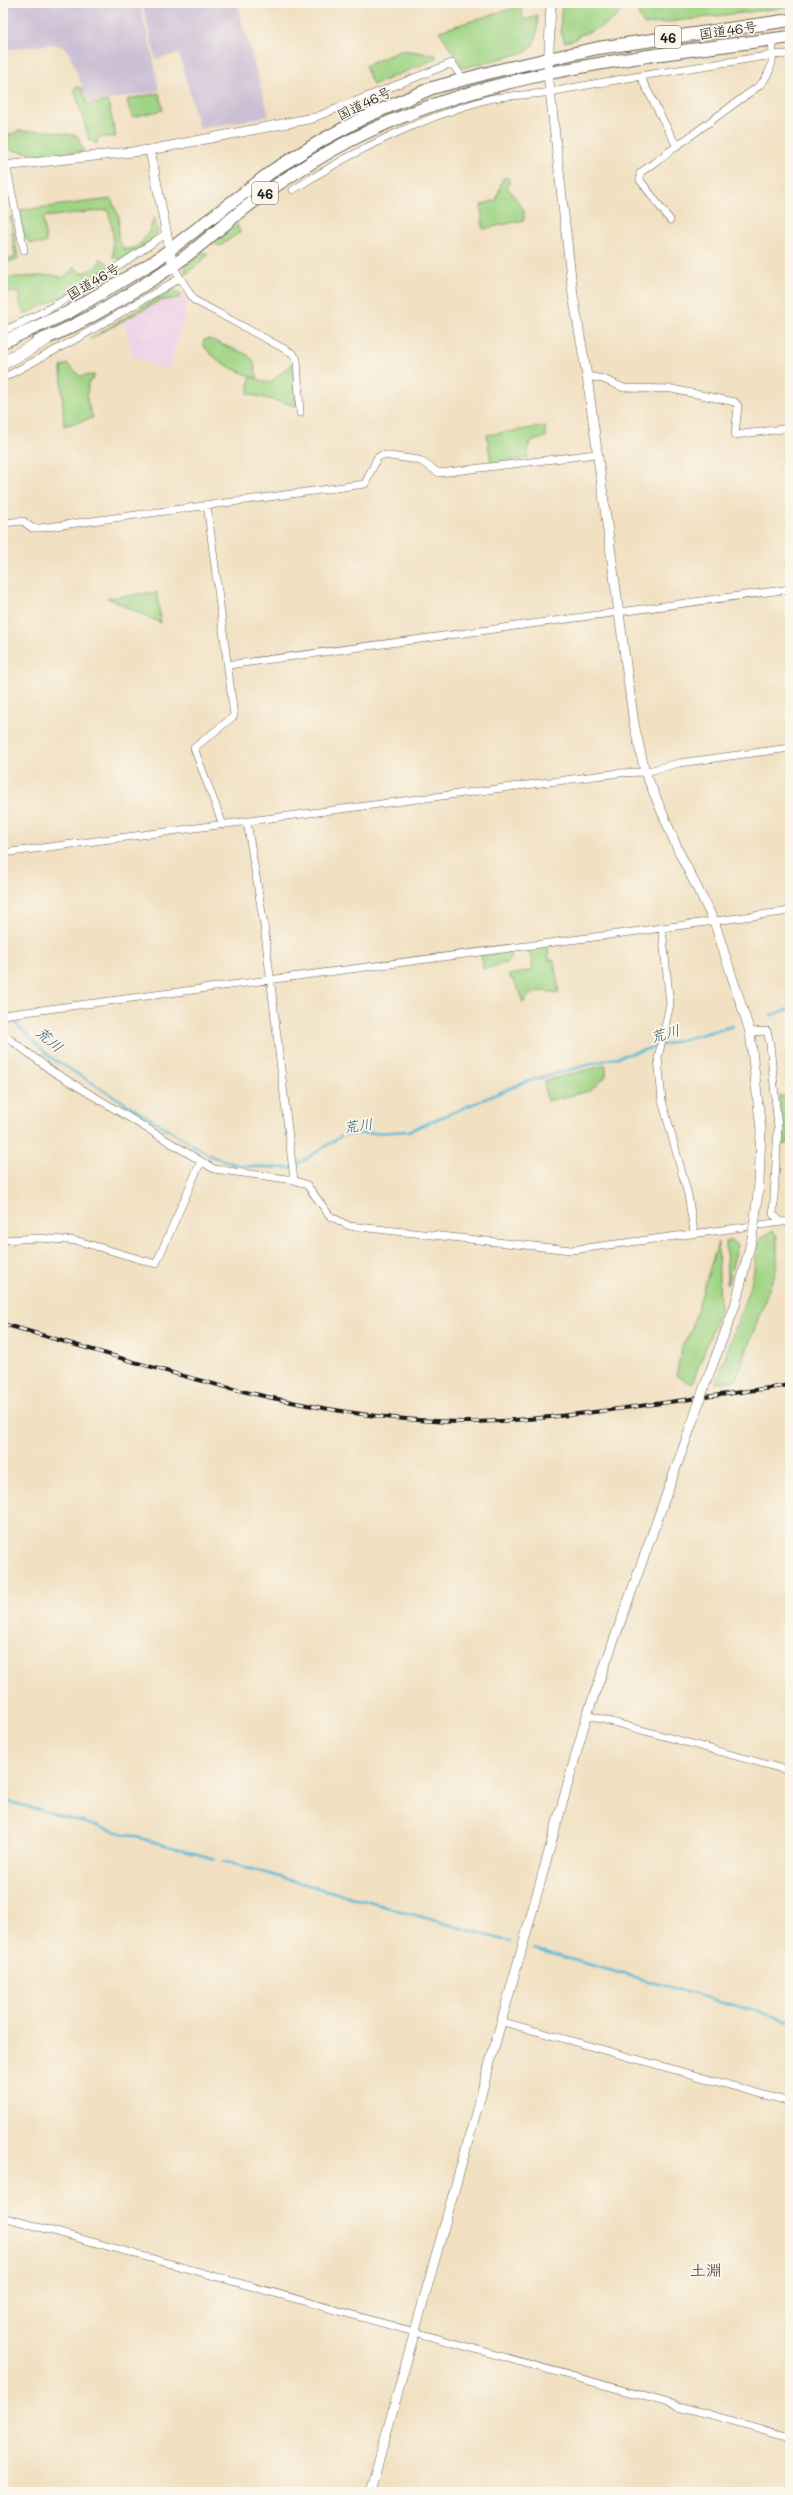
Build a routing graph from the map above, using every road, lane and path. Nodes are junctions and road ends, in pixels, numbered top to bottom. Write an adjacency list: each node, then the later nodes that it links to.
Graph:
1 (551, 3): 7 (street)
2 (790, 20): 7 (highway, 国道46号 / 46)
3 (790, 37): 4 (highway, 国道46号 / 46)
4 (772, 39): 6 (street); 8 (highway, 国道46号 / 46)
5 (790, 54): 6 (street)
6 (773, 55): 9 (street); 13 (street)
7 (547, 60): 8 (street); 10 (highway, 国道46号 / 46)
8 (548, 73): 11 (street); 21 (highway, 国道46号 / 46)
9 (640, 76): 11 (street); 13 (street)
10 (463, 79): 12 (street); 20 (highway, 国道46号 / 46)
11 (550, 92): 16 (street); 28 (street)
12 (313, 118): 14 (street)
13 (676, 145): 17 (street)
14 (150, 150): 15 (street); 18 (street)
15 (5, 166): 19 (street)
16 (293, 190)
17 (670, 220)
18 (167, 233): 20 (street); 23 (street)
19 (24, 250)
20 (171, 250): 21 (street); 25 (highway, 国道46号 / 46)
21 (173, 266): 22 (street); 24 (highway, 国道46号 / 46)
22 (180, 278): 29 (street); 30 (street)
23 (3, 331)
24 (46, 339): 26 (highway, 国道46号 / 46); 27 (highway)
25 (3, 342)
26 (3, 356)
27 (3, 363)
28 (587, 376): 31 (street); 32 (street)
29 (3, 378)
30 (300, 413)
31 (790, 428)
32 (596, 454): 33 (street); 36 (street)
33 (207, 504): 34 (street); 37 (street)
34 (3, 523)
35 (790, 589): 36 (street)
36 (618, 612): 37 (street); 39 (street)
37 (228, 665): 41 (street)
38 (790, 748): 39 (street)
39 (645, 772): 40 (street); 44 (street)
40 (247, 822): 41 (street); 46 (street)
41 (223, 825): 42 (street)
42 (3, 853)
43 (790, 911): 44 (street)
44 (714, 921): 45 (street); 48 (street)
45 (662, 928): 46 (street); 54 (street)
46 (271, 979): 47 (street); 51 (street)
47 (6, 1014)
48 (750, 1032): 53 (street); 56 (street, bridge)
49 (3, 1034): 50 (street)
50 (201, 1161): 51 (street); 55 (street)
51 (294, 1180): 54 (street)
52 (790, 1221): 53 (street)
53 (781, 1222): 54 (street)
54 (694, 1232)
55 (3, 1240)
56 (587, 1715): 57 (street); 58 (street)
57 (790, 1771)
58 (500, 2021): 59 (street); 61 (street)
59 (790, 2102)
60 (3, 2217): 61 (street)
61 (414, 2332): 62 (street); 63 (street)
62 (790, 2437)
63 (370, 2492)

